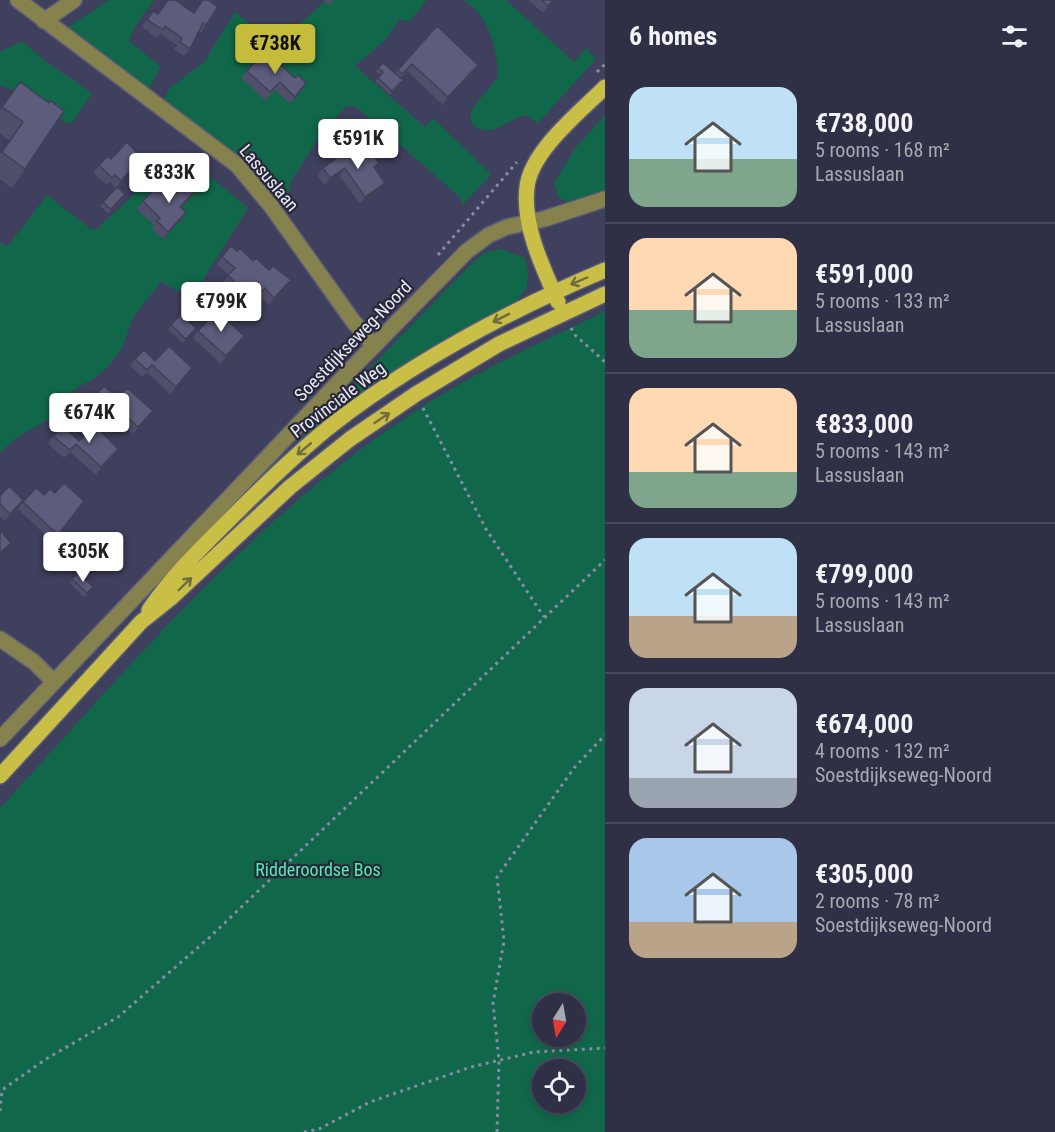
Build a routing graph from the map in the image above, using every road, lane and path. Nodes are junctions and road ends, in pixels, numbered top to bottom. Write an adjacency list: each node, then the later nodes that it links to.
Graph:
1 (18, 0): 3 (street, Lassuslaan)
2 (74, 0): 3 (street)
3 (44, 21): 12 (street, Lassuslaan)
4 (605, 87): 6 (main road)
5 (605, 199): 6 (street, Soestdijkseweg-Noord)
6 (530, 222): 8 (main road); 12 (street, Soestdijkseweg-Noord)
7 (605, 270): 8 (main road, Provinciale Weg, one-way to 8)
8 (553, 292): 10 (main road); 17 (main road, Provinciale Weg, one-way to 17)
9 (605, 294): 10 (main road, Provinciale Weg)
10 (562, 313): 14 (main road, Provinciale Weg)
11 (574, 335): 13 (path)
12 (374, 346): 19 (street, Soestdijkseweg-Noord)
13 (605, 362)
14 (416, 394): 16 (path); 17 (main road, Provinciale Weg, one-way to 14)
15 (605, 560): 16 (path)
16 (544, 617): 25 (path)
17 (141, 622): 22 (main road, Provinciale Weg)
18 (0, 639): 19 (street)
19 (53, 681): 21 (street, Soestdijkseweg-Noord)
20 (605, 735): 24 (path)
21 (0, 739)
22 (0, 776)
23 (605, 1048): 24 (path)
24 (499, 1060): 26 (path); 27 (path)
25 (0, 1111)
26 (304, 1132)
27 (497, 1132)

